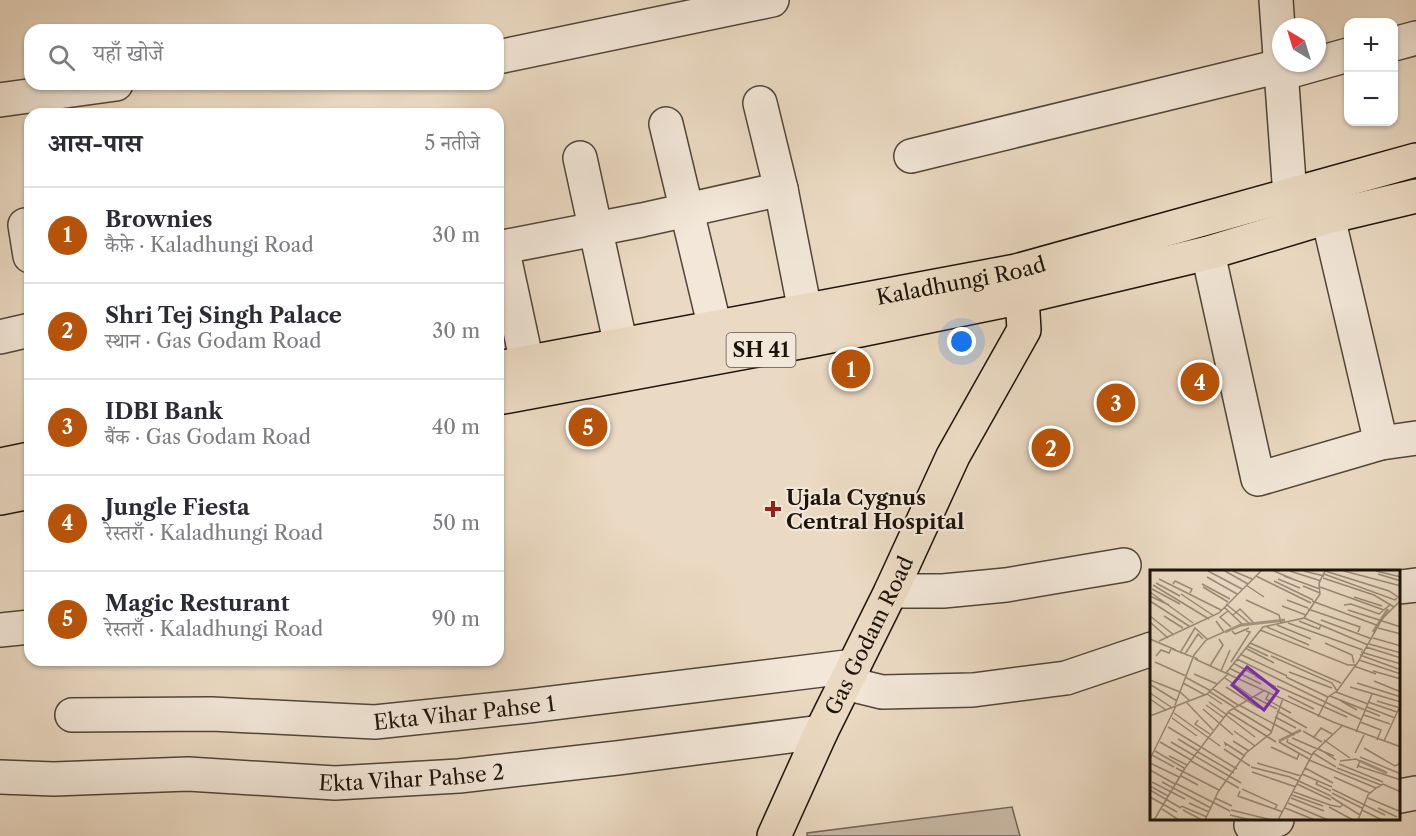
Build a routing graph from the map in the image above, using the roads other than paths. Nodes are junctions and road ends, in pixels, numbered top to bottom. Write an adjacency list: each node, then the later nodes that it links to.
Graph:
1 (772, 0): 3 (street)
2 (1276, 0): 4 (street)
3 (691, 8): 7 (street)
4 (1277, 18)
5 (1416, 38): 6 (street)
6 (1398, 43)
7 (504, 55)
8 (1344, 56): 9 (street)
9 (1326, 60)
10 (1272, 72): 16 (street)
11 (1280, 72): 22 (street)
12 (70, 90): 13 (street)
13 (0, 99)
14 (760, 103): 19 (street)
15 (666, 124): 21 (street)
16 (911, 156)
17 (580, 158): 23 (street)
18 (1416, 160): 22 (main road, Kaladhungi Road / SH 41)
19 (781, 189): 21 (street); 28 (street)
20 (1416, 196): 22 (main road, Kaladhungi Road / SH 41)
21 (686, 210): 23 (street); 29 (street)
22 (1306, 213): 25 (main road, Kaladhungi Road / SH 41); 27 (main road, Kaladhungi Road / SH 41); 36 (street)
23 (594, 229): 24 (street); 32 (street)
24 (504, 246)
25 (1208, 253): 27 (main road, Kaladhungi Road / SH 41); 36 (street)
26 (504, 284): 33 (street)
27 (1019, 284): 28 (main road, Kaladhungi Road / SH 41); 44 (main road, Gas Godam Road)
28 (808, 325): 29 (main road, Kaladhungi Road / SH 41); 34 (main road, Kaladhungi Road / SH 41)
29 (715, 328): 32 (main road, Kaladhungi Road / SH 41)
30 (24, 331): 31 (street)
31 (0, 337)
32 (621, 346): 33 (main road, Kaladhungi Road / SH 41)
33 (513, 366)
34 (504, 397)
35 (1416, 438): 36 (street)
36 (1381, 443)
37 (24, 460): 38 (main road)
38 (0, 465)
39 (24, 493): 40 (main road)
40 (0, 498)
41 (1124, 565): 44 (street)
42 (1416, 585): 43 (street)
43 (1401, 587)
44 (891, 591): 48 (main road, Gas Godam Road)
45 (24, 628): 46 (street)
46 (0, 630)
47 (1150, 650): 48 (street)
48 (850, 674): 49 (street, Ekta Vihar Pahse 1); 50 (main road, Gas Godam Road)
49 (72, 715)
50 (821, 732): 51 (street, Ekta Vihar Pahse 2); 54 (main road, Gas Godam Road)
51 (0, 777)
52 (1416, 793): 53 (street)
53 (1401, 796)
54 (774, 836)

